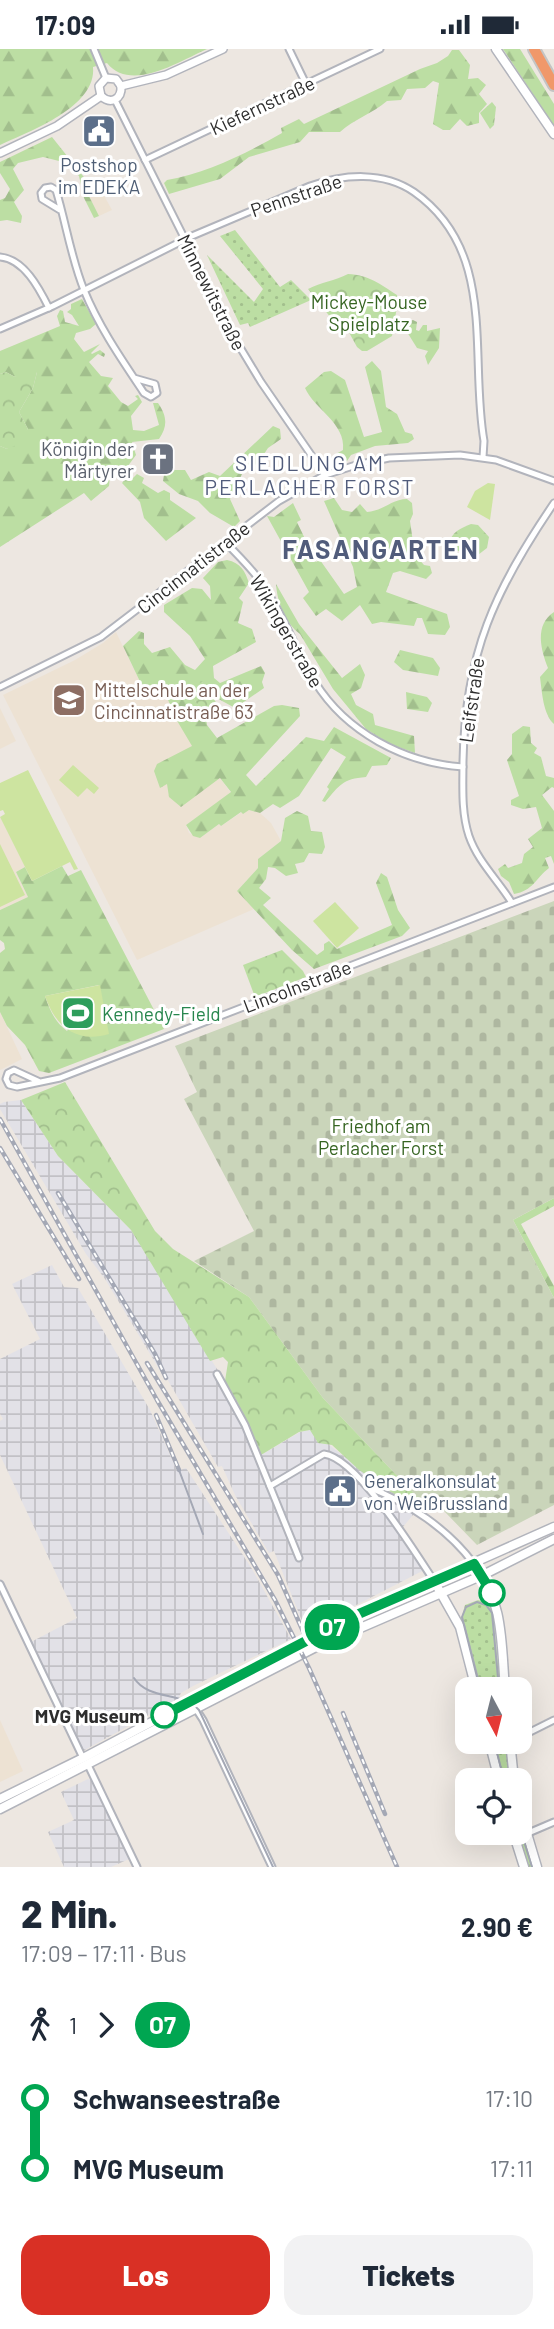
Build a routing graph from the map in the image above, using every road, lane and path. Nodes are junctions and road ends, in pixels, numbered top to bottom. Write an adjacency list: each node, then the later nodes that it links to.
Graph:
1 (94, 49): 7 (street)
2 (223, 49): 10 (street)
3 (289, 49): 8 (street)
4 (380, 49): 8 (street, Kiefernstraße)
5 (496, 49): 13 (main road)
6 (534, 49): 9 (highway)
7 (106, 78): 10 (street); 11 (street)
8 (306, 84): 15 (street, Kiefernstraße)
9 (554, 85)
10 (121, 86): 12 (street)
11 (101, 96): 12 (street); 14 (street)
12 (115, 100): 15 (street, Minnewitstraße)
13 (554, 134)
14 (0, 153)
15 (145, 160): 17 (street, Minnewitstraße)
16 (60, 211): 16 (street); 19 (street)
17 (185, 240): 19 (street, Pennstraße); 23 (street, Pennstraße); 24 (street, Minnewitstraße)
18 (0, 257): 20 (street)
19 (84, 290): 20 (street, Pennstraße); 22 (street)
20 (49, 308): 21 (street, Pennstraße)
21 (0, 329)
22 (134, 378): 22 (street)
23 (483, 457): 24 (street, Cincinnatistraße); 25 (street, Cincinnatistraße)
24 (325, 475): 27 (street, Cincinnatistraße)
25 (554, 481)
26 (554, 503): 29 (street, Leifstraße)
27 (226, 542): 28 (street, Cincinnatistraße); 29 (street, Wikingerstraße)
28 (0, 687)
29 (463, 767): 31 (street, Leifstraße)
30 (554, 887): 31 (street, Lincolnstraße)
31 (512, 903): 32 (street, Lincolnstraße)
32 (40, 1082): 32 (street, Lincolnstraße)
33 (217, 1374): 34 (street)
34 (270, 1486): 35 (street); 38 (street)
35 (368, 1487): 39 (street); 41 (street)
36 (554, 1527): 39 (main road)
37 (554, 1539): 40 (main road)
38 (299, 1558)
39 (474, 1564): 40 (main road); 41 (main road)
40 (483, 1575): 43 (main road); 45 (main road)
41 (434, 1581): 43 (main road); 46 (main road)
42 (0, 1584): 49 (street)
43 (441, 1593): 44 (main road); 46 (main road)
44 (473, 1677)
45 (504, 1677)
46 (192, 1705): 49 (main road); 57 (street)
47 (554, 1720): 48 (street)
48 (532, 1731)
49 (85, 1762): 50 (main road); 51 (main road); 56 (street)
50 (0, 1799)
51 (0, 1809)
52 (554, 1822): 53 (street)
53 (532, 1831)
54 (517, 1845): 58 (main road)
55 (530, 1845): 59 (main road)
56 (136, 1867)
57 (272, 1867)
58 (524, 1867)
59 (537, 1867)

